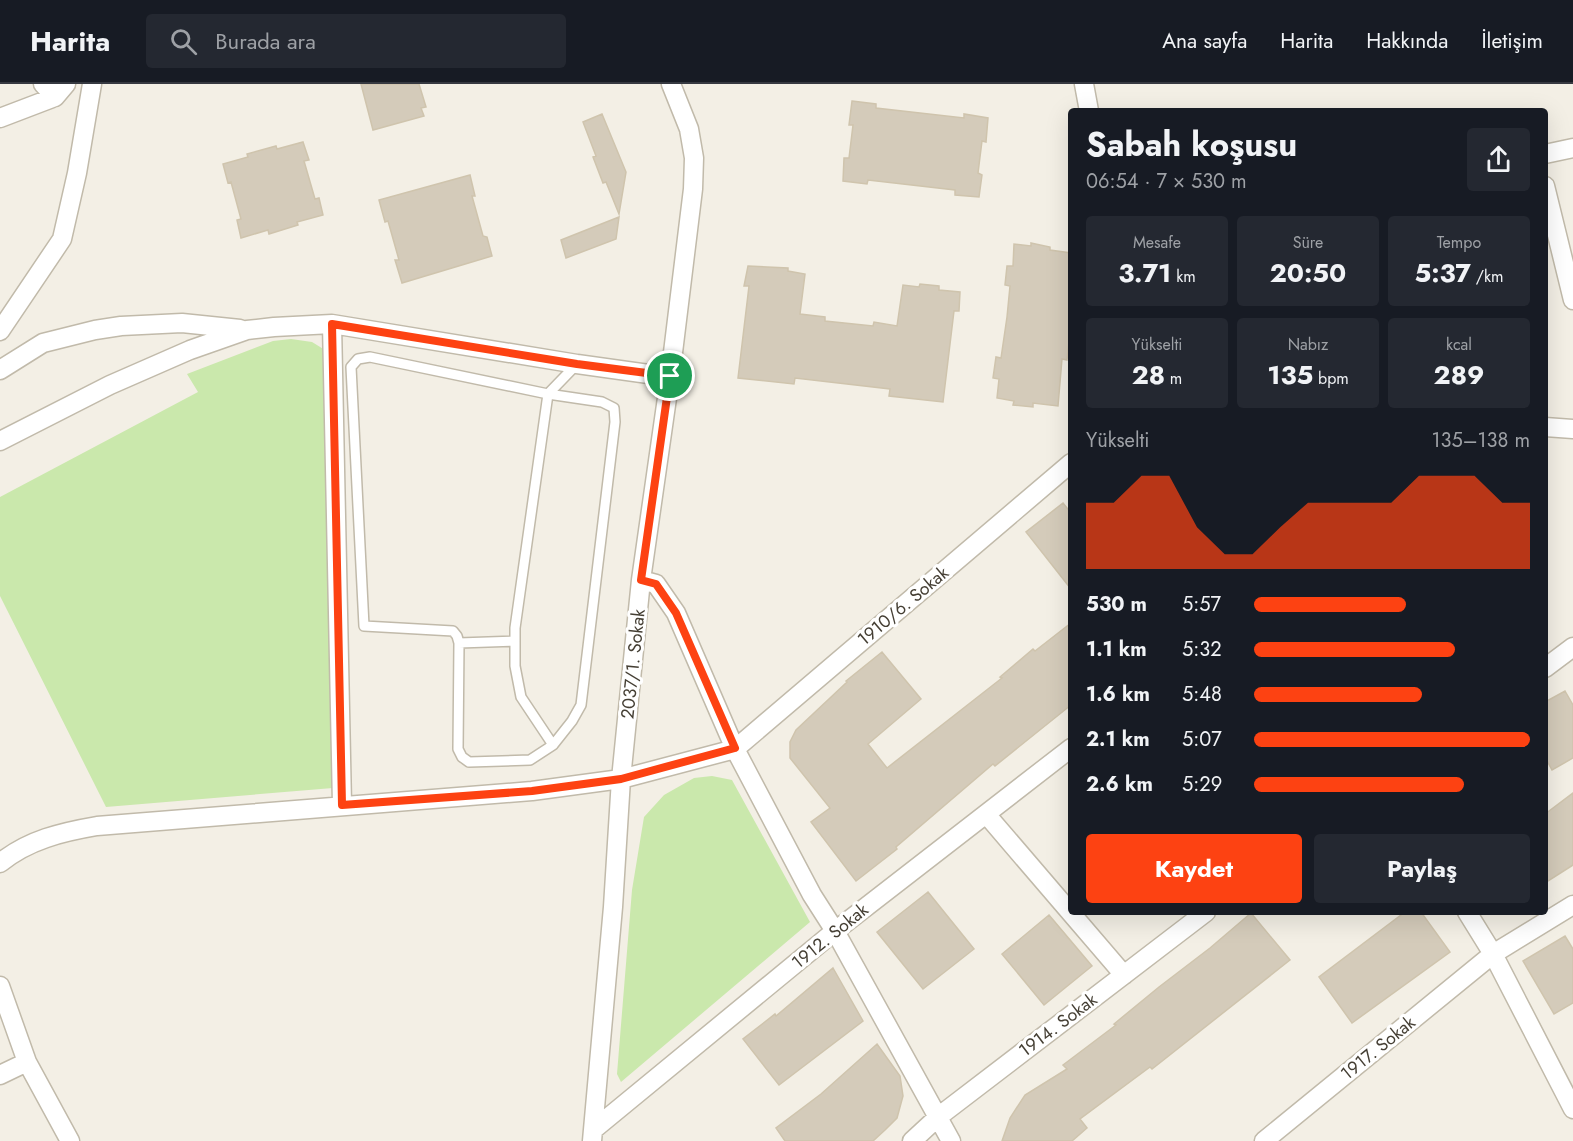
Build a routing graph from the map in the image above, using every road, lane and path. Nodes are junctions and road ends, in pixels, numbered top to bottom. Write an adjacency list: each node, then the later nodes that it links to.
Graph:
1 (43, 84): 5 (street)
2 (92, 84): 14 (street)
3 (671, 84): 17 (street, 2037/1. Sokak)
4 (1084, 84): 6 (street)
5 (61, 91): 7 (street)
6 (1088, 108)
7 (0, 118)
8 (1573, 148): 9 (street)
9 (1548, 153)
10 (1548, 198): 11 (street)
11 (1573, 300)
12 (332, 324): 13 (street); 15 (street); 32 (street)
13 (247, 330): 16 (street); 21 (street)
14 (0, 331)
15 (577, 364): 17 (street); 18 (lane)
16 (0, 370)
17 (670, 376): 23 (street, 2037/1. Sokak)
18 (548, 394): 24 (lane); 25 (lane); 28 (lane)
19 (1548, 427): 20 (street)
20 (1573, 429)
21 (0, 441)
22 (1068, 467): 29 (street, 1910/6. Sokak)
23 (641, 580): 29 (street); 31 (street, 2037/1. Sokak)
24 (514, 641): 25 (lane); 28 (lane)
25 (459, 643): 28 (lane)
26 (1573, 647): 27 (street)
27 (1548, 666)
28 (553, 745)
29 (735, 748): 31 (street); 40 (street)
30 (1068, 750): 33 (street, 1912. Sokak)
31 (621, 779): 32 (street); 48 (street, 2037/1. Sokak)
32 (342, 805): 34 (street)
33 (986, 813): 36 (street); 40 (street, 1912. Sokak)
34 (0, 863)
35 (1573, 905): 41 (street, 1917. Sokak)
36 (1068, 909)
37 (1073, 915): 42 (street)
38 (1202, 915): 42 (street, 1914. Sokak)
39 (1469, 915): 41 (street)
40 (835, 931): 47 (street); 48 (street, 1912. Sokak)
41 (1493, 954): 46 (street); 52 (street, 1917. Sokak)
42 (1124, 975): 47 (street, 1914. Sokak)
43 (0, 986): 44 (street)
44 (27, 1062): 45 (street); 49 (street)
45 (0, 1075)
46 (1573, 1109)
47 (938, 1117): 50 (street, 1914. Sokak); 51 (street)
48 (592, 1135)
49 (70, 1141)
50 (912, 1141)
51 (951, 1141)
52 (1264, 1141)

